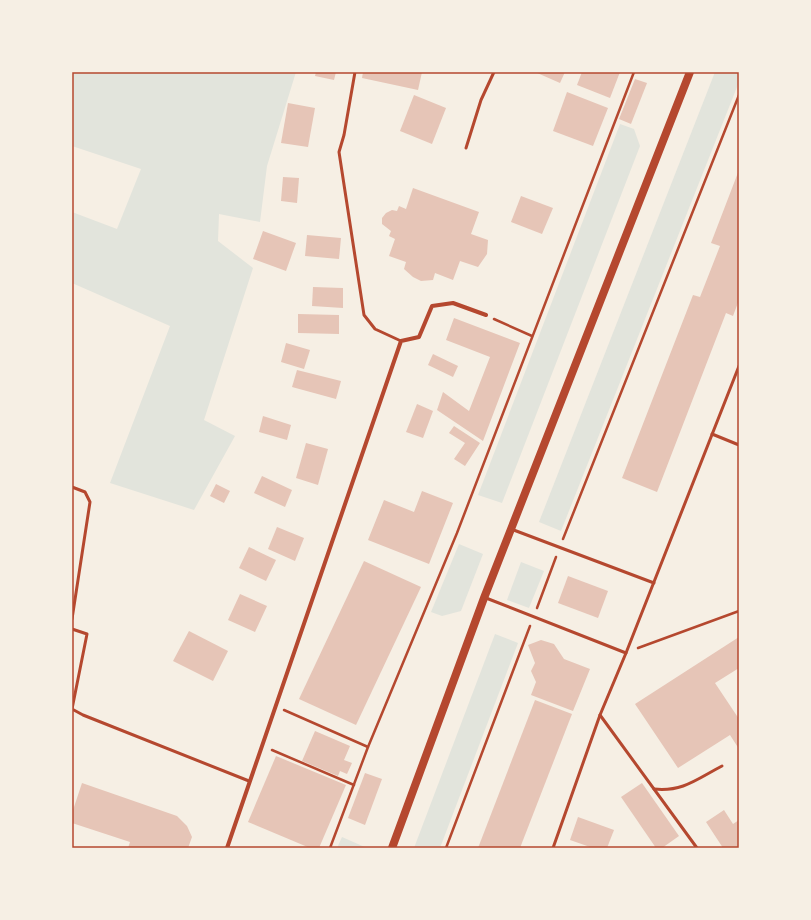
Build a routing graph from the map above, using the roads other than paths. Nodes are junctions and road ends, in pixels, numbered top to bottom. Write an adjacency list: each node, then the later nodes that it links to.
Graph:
1 (355, 72): 6 (lane)
2 (494, 72): 4 (lane)
3 (690, 72): 11 (main road)
4 (466, 148)
5 (486, 316): 6 (street)
6 (401, 341): 19 (street)
7 (739, 366): 8 (lane)
8 (712, 434): 9 (lane); 12 (lane)
9 (739, 445)
10 (72, 487): 14 (lane)
11 (511, 529): 12 (lane); 13 (main road)
12 (654, 583): 16 (lane)
13 (484, 598): 16 (lane); 23 (main road)
14 (72, 619)
15 (72, 629): 19 (lane)
16 (626, 653): 17 (lane)
17 (600, 715): 20 (lane); 21 (lane)
18 (722, 766): 20 (lane)
19 (249, 780): 22 (street)
20 (654, 788): 25 (lane)
21 (553, 847): 24 (lane)
22 (227, 848)
23 (392, 848)
24 (558, 848)
25 (697, 848)

